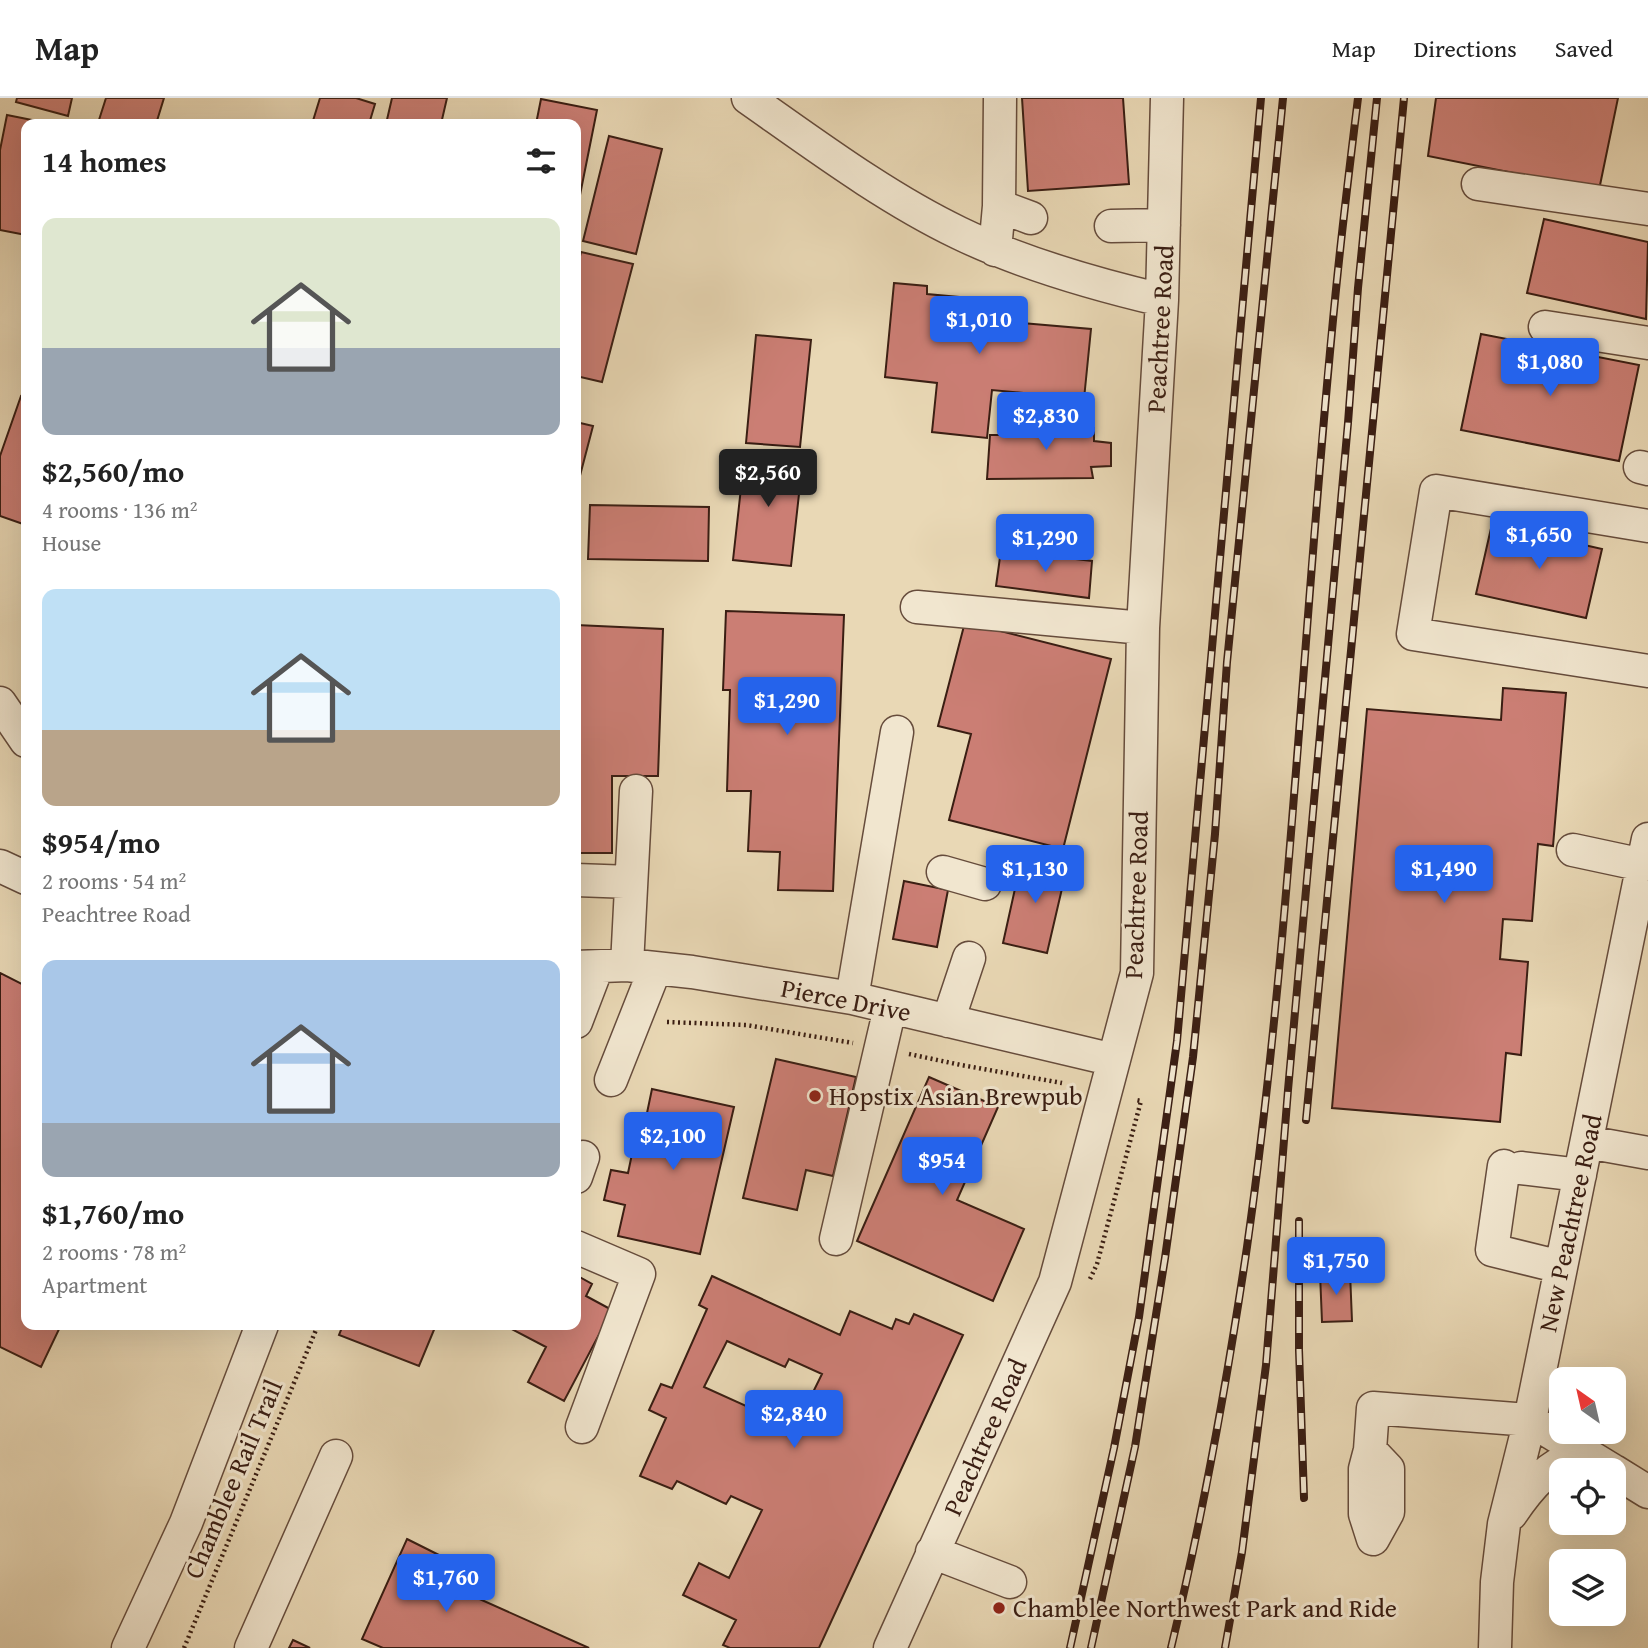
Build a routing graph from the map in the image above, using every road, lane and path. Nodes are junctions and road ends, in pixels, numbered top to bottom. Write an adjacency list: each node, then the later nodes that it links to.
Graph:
1 (748, 98): 10 (street)
2 (1000, 98): 5 (street)
3 (1167, 98): 8 (street, Peachtree Road)
4 (1478, 184): 6 (street)
5 (999, 206): 7 (street); 10 (street)
6 (1648, 209)
7 (1031, 218)
8 (1164, 225): 9 (street); 11 (street, Peachtree Road)
9 (1111, 226)
10 (995, 250): 11 (street)
11 (1162, 300): 16 (street, Peachtree Road)
12 (1545, 327): 13 (street)
13 (1648, 343)
14 (1648, 526): 17 (street)
15 (917, 607): 16 (street)
16 (1143, 628): 38 (street, Peachtree Road)
17 (1648, 671)
18 (0, 703): 20 (street)
19 (897, 732): 32 (street)
20 (21, 734)
21 (636, 791): 28 (street)
22 (1573, 850): 24 (street)
23 (0, 866): 26 (street)
24 (1645, 866): 41 (street, New Peachtree Road)
25 (943, 872): 29 (street)
26 (21, 876)
27 (581, 880): 28 (street)
28 (631, 882): 31 (street)
29 (985, 884)
30 (969, 958): 36 (street)
31 (614, 967): 32 (street, Pierce Drive); 34 (street); 35 (street)
32 (852, 999): 33 (street, Pierce Drive)
33 (890, 1008): 36 (street, Pierce Drive); 37 (street)
34 (581, 1015)
35 (635, 1021): 37 (path); 39 (street)
36 (948, 1021): 38 (street, Pierce Drive)
37 (881, 1047): 40 (path); 44 (street)
38 (1114, 1060): 58 (street, Peachtree Road)
39 (611, 1080)
40 (1067, 1083)
41 (1587, 1142): 42 (street); 43 (street, New Peachtree Road)
42 (1648, 1153)
43 (1580, 1175): 46 (street, New Peachtree Road); 46 (street)
44 (835, 1239)
45 (581, 1249): 50 (street)
46 (1561, 1267): 49 (street, New Peachtree Road)
47 (260, 1330): 60 (street)
48 (316, 1330): 61 (path, Chamblee Rail Trail)
49 (1530, 1420): 51 (street); 52 (street); 57 (street, New Peachtree Road)
50 (582, 1427)
51 (1370, 1450)
52 (1582, 1452): 54 (street); 57 (street)
53 (336, 1456): 62 (street)
54 (1592, 1458)
55 (1626, 1479): 56 (street)
56 (1648, 1492)
57 (1504, 1524): 64 (street, New Peachtree Road)
58 (932, 1552): 59 (street); 63 (street, Peachtree Road)
59 (1010, 1582)
60 (128, 1648)
61 (184, 1648)
62 (251, 1648)
63 (890, 1648)
64 (1495, 1648)

